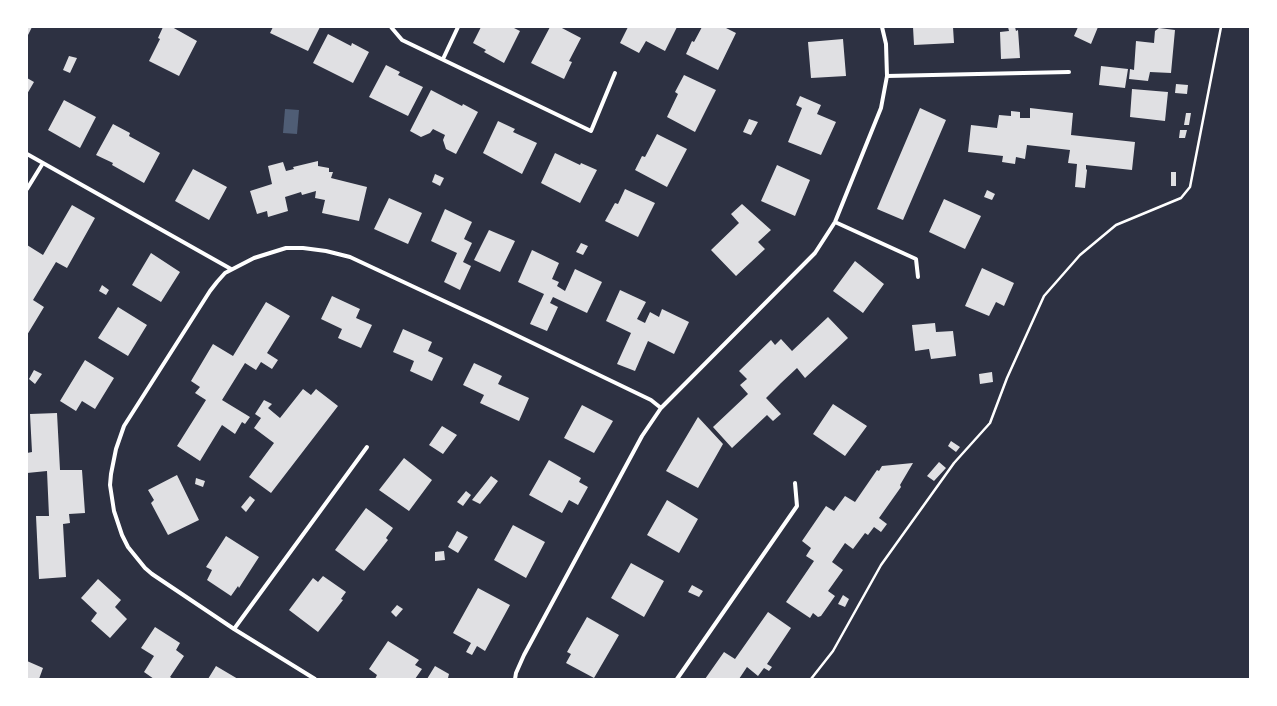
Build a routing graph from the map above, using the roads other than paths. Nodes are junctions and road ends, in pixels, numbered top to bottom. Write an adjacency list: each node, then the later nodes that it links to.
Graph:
1 (391, 27): 4 (street)
2 (458, 27): 4 (street)
3 (882, 27): 7 (street)
4 (443, 59): 6 (street)
5 (1069, 72): 7 (street)
6 (615, 73)
7 (887, 76): 11 (street)
8 (27, 154): 9 (street)
9 (43, 163): 10 (street); 12 (street)
10 (27, 189)
11 (835, 222): 13 (street); 14 (street)
12 (231, 269): 14 (street); 17 (street)
13 (918, 277)
14 (661, 408): 19 (street)
15 (367, 447): 17 (street)
16 (795, 483): 20 (street)
17 (234, 629): 18 (street)
18 (315, 679)
19 (515, 679)
20 (677, 679)

